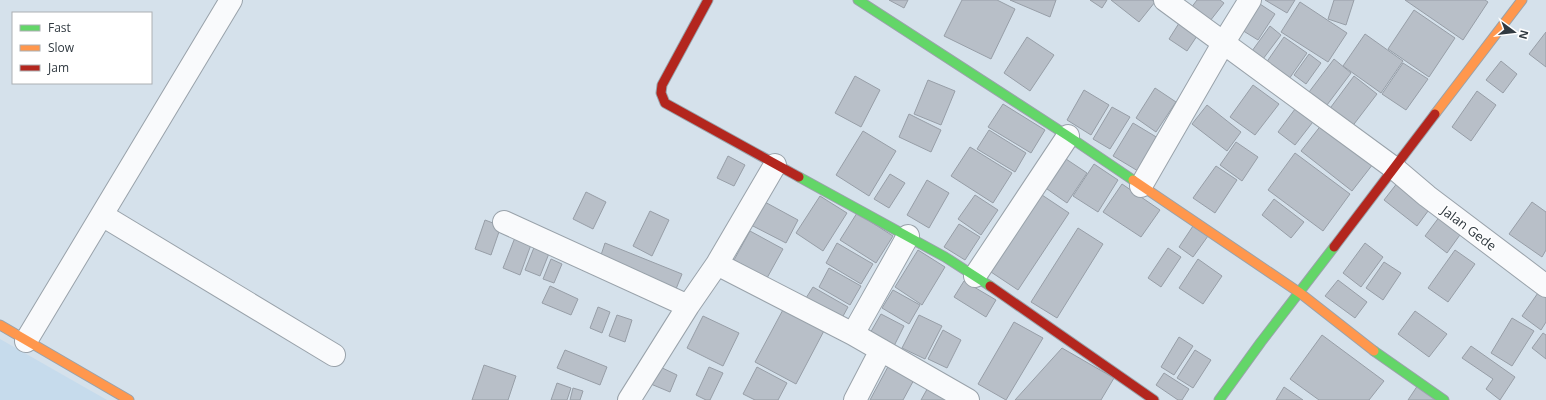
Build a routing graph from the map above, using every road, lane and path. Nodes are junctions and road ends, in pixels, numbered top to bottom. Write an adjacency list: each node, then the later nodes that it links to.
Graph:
1 (230, 0): 12 (street)
2 (708, 0): 9 (street)
3 (860, 0): 8 (street)
4 (1166, 0): 7 (street, Jalan Gede)
5 (1250, 0): 7 (street)
6 (1522, 0): 10 (street)
7 (1224, 42): 10 (street, Jalan Gede); 11 (street)
8 (1068, 136): 11 (street); 16 (street)
9 (775, 165): 14 (street); 15 (street)
10 (1394, 168): 17 (street, Jalan Gede); 18 (street)
11 (1142, 186): 18 (street)
12 (102, 215): 22 (street); 24 (street)
13 (504, 222): 19 (street)
14 (908, 236): 16 (street); 21 (street)
15 (717, 264): 19 (street); 21 (street)
16 (975, 276): 29 (street)
17 (1545, 284)
18 (1300, 293): 30 (street); 31 (street)
19 (688, 306): 26 (street)
20 (0, 325): 22 (street)
21 (853, 334): 23 (street)
22 (26, 340): 25 (street)
23 (881, 350): 27 (street); 28 (street)
24 (334, 355)
25 (129, 400)
26 (629, 400)
27 (855, 400)
28 (968, 400)
29 (1154, 400)
30 (1219, 400)
31 (1444, 400)

